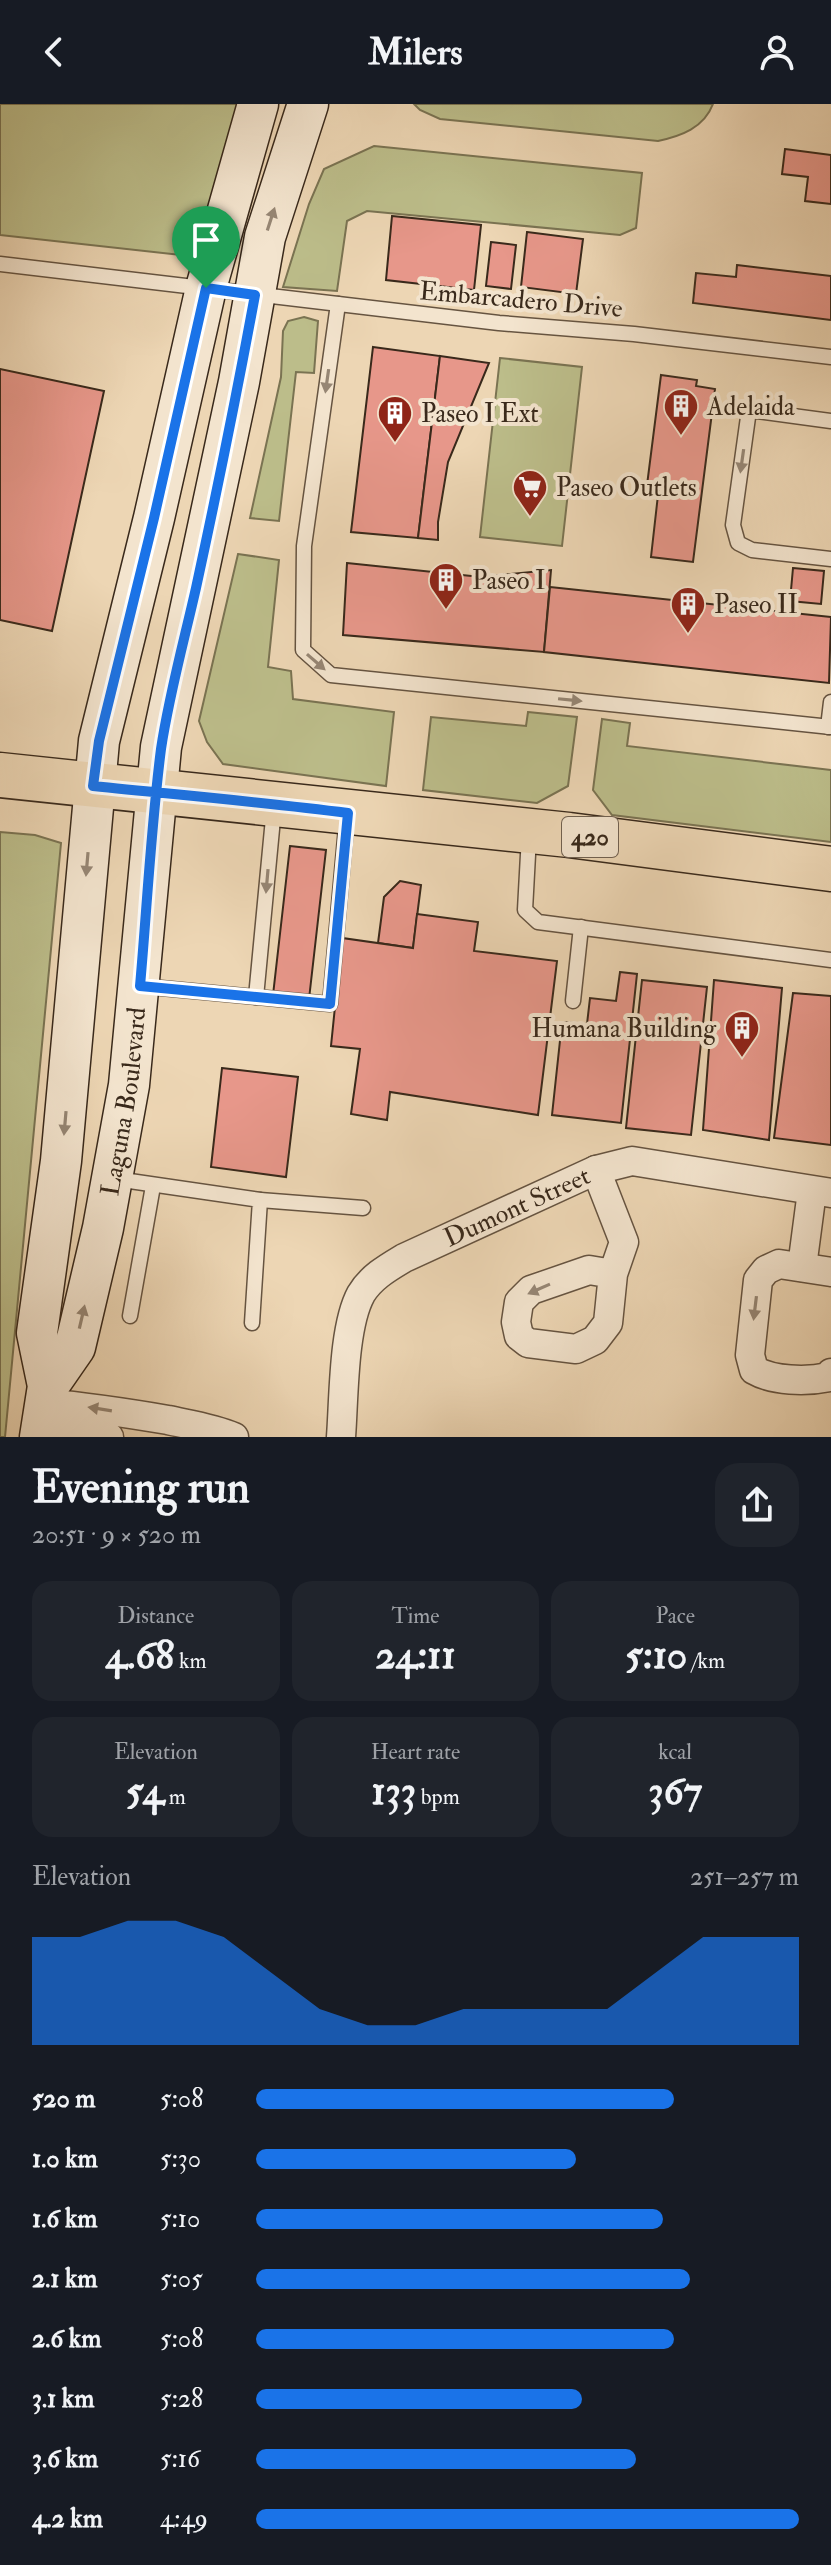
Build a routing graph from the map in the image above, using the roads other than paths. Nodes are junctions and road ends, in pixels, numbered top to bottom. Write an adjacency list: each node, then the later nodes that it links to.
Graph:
1 (258, 104): 2 (main road); 4 (main road, Laguna Boulevard)
2 (306, 111): 5 (main road, Laguna Boulevard, one-way to 2)
3 (0, 264): 4 (lane, Embarcadero Drive)
4 (206, 288): 5 (lane, Embarcadero Drive); 13 (main road, Laguna Boulevard)
5 (255, 295): 6 (lane, Embarcadero Drive); 14 (main road, Laguna Boulevard)
6 (338, 304): 7 (lane, Embarcadero Drive); 11 (lane, one-way to 11)
7 (831, 357)
8 (831, 421): 9 (lane, one-way to 9)
9 (831, 559)
10 (831, 702): 11 (lane)
11 (829, 727)
12 (0, 775): 13 (main road, 420)
13 (93, 786): 14 (main road, 420); 36 (main road, Laguna Boulevard, one-way to 36)
14 (157, 793): 15 (main road, 420); 21 (main road, Laguna Boulevard)
15 (274, 803): 16 (main road, 420); 22 (lane, one-way to 22)
16 (348, 813): 17 (main road, 420); 22 (lane)
17 (529, 831): 18 (main road, 420); 19 (lane)
18 (831, 869)
19 (581, 927): 20 (lane); 23 (lane)
20 (831, 960)
21 (140, 986): 22 (lane); 25 (main road, Laguna Boulevard)
22 (256, 997)
23 (573, 1001)
24 (596, 1170): 27 (street, Dumont Street); 32 (street); 39 (street, Dumont Street)
25 (111, 1178): 26 (lane); 36 (main road, Laguna Boulevard, one-way to 25)
26 (153, 1186): 28 (lane); 33 (lane)
27 (821, 1192): 30 (street)
28 (260, 1200): 29 (lane); 34 (lane)
29 (363, 1208)
30 (802, 1267): 31 (street); 35 (street, one-way to 35)
31 (831, 1272)
32 (613, 1274)
33 (130, 1316)
34 (252, 1323)
35 (831, 1373)
36 (56, 1420): 37 (street); 38 (street, one-way to 36)
37 (109, 1437)
38 (234, 1437)
39 (341, 1437)

